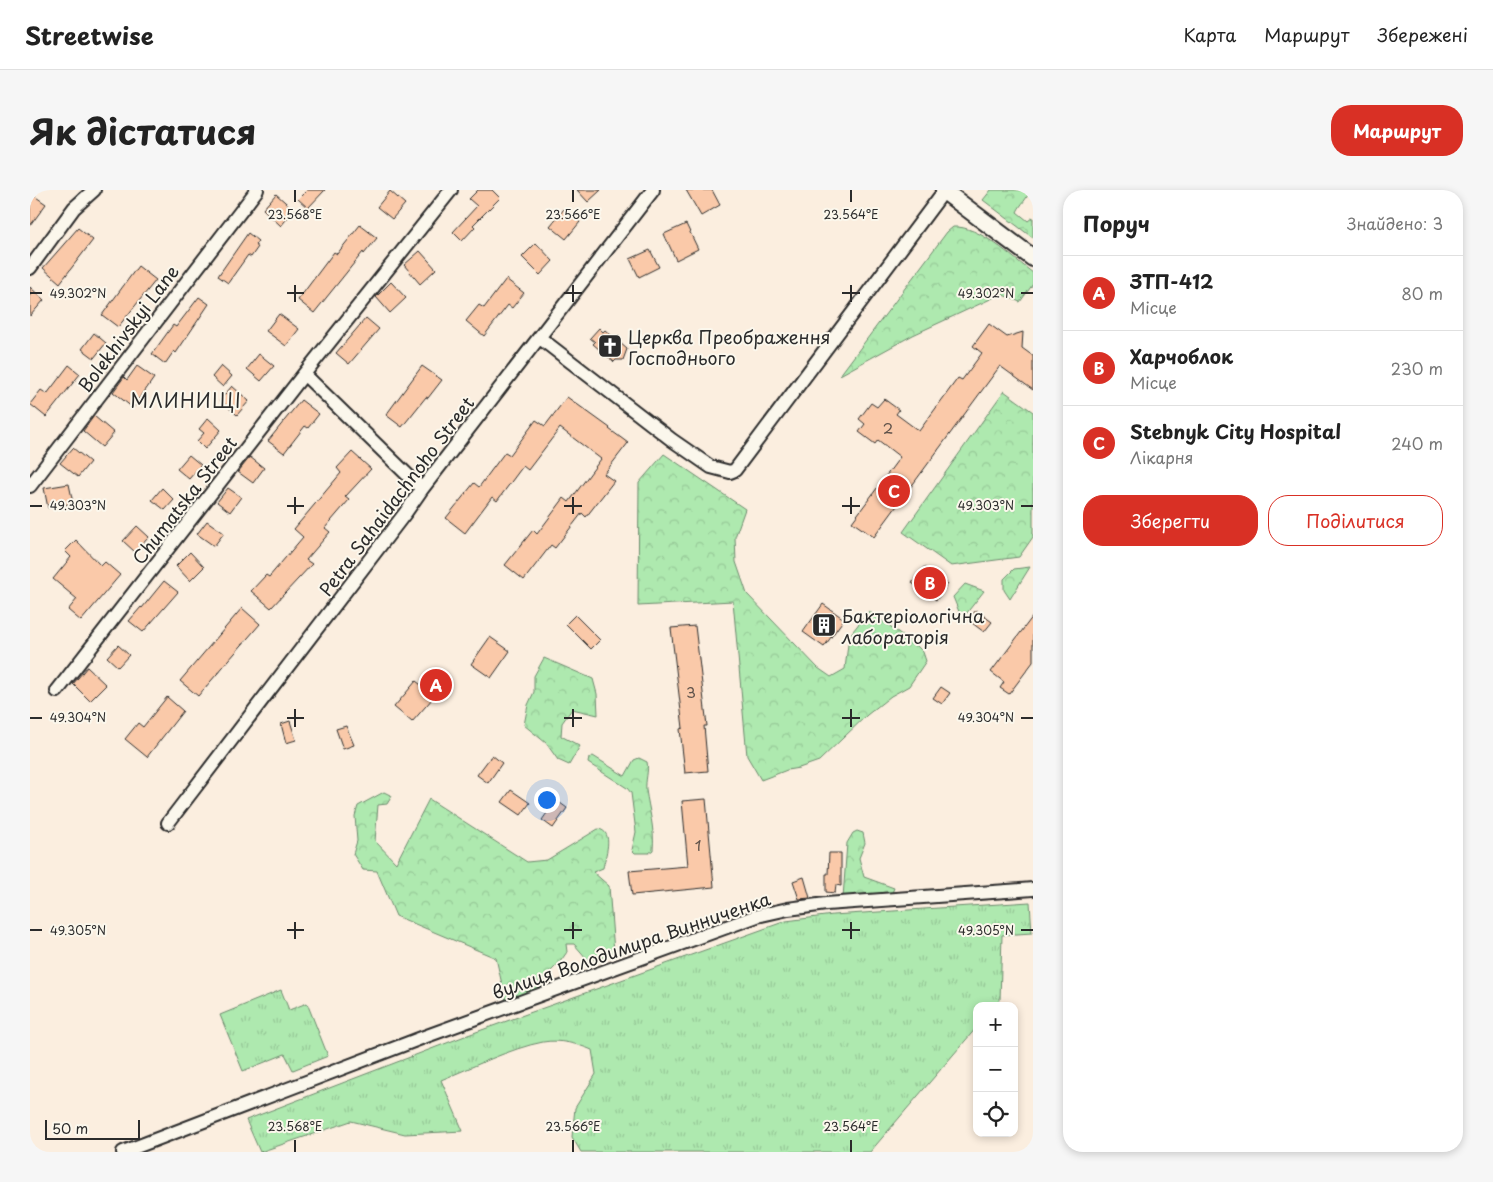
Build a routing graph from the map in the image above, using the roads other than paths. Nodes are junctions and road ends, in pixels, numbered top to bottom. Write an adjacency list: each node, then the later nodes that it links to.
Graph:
1 (94, 190): 7 (street)
2 (254, 190): 10 (street, Bolekhivskyi Lane)
3 (451, 190): 9 (street, Chumatska Street)
4 (653, 190): 8 (street, Petra Sahaidachnoho Street)
5 (945, 191): 6 (street); 8 (street)
6 (1033, 258)
7 (30, 268)
8 (540, 338): 11 (street, Petra Sahaidachnoho Street)
9 (304, 374): 11 (street); 12 (street, Chumatska Street)
10 (30, 486)
11 (422, 489): 13 (street, Petra Sahaidachnoho Street)
12 (57, 691)
13 (168, 823)
14 (1033, 889): 15 (street, вулиця Володимира Винниченка)
15 (123, 1152)

